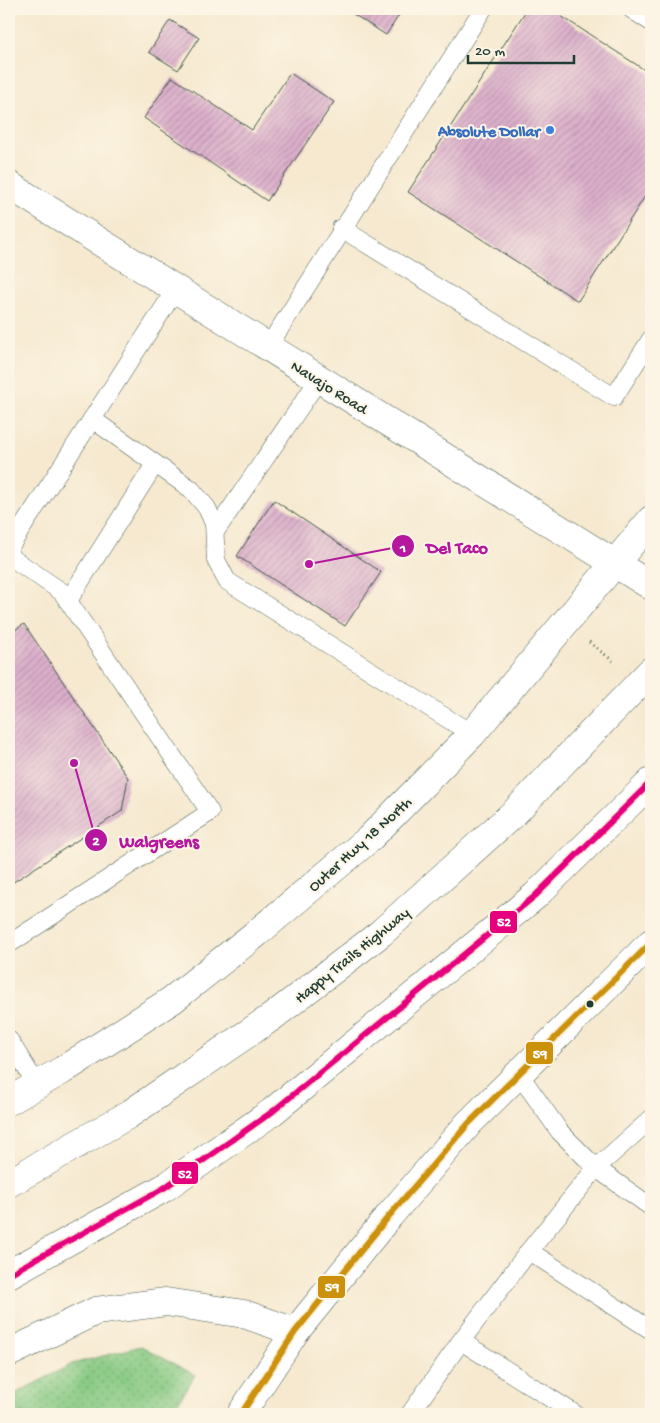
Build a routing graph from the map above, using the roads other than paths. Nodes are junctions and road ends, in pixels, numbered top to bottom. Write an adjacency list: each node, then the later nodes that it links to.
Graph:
1 (482, 9): 5 (lane)
2 (631, 9): 3 (lane)
3 (651, 22)
4 (9, 185): 6 (main road, Navajo Road)
5 (341, 228): 7 (lane); 8 (lane)
6 (176, 290): 8 (main road, Navajo Road); 10 (lane)
7 (651, 339)
8 (268, 347): 9 (main road, Navajo Road)
9 (319, 379): 13 (lane); 16 (main road, Navajo Road)
10 (92, 419): 11 (lane); 14 (lane)
11 (155, 464): 13 (lane); 18 (lane)
12 (651, 520): 16 (main road, Outer Hwy 18 North)
13 (215, 532): 20 (lane)
14 (9, 548)
15 (9, 556): 18 (lane)
16 (615, 565): 17 (main road, Navajo Road); 20 (main road, Outer Hwy 18 North)
17 (651, 586)
18 (68, 601): 23 (lane)
19 (651, 671): 30 (main road, Happy Trails Highway)
20 (472, 734): 26 (main road, Outer Hwy 18 North)
21 (651, 782): 33 (main road)
22 (651, 943): 25 (main road)
23 (9, 944)
24 (9, 1040): 26 (lane)
25 (519, 1074): 29 (lane); 35 (main road)
26 (37, 1085): 27 (main road, Outer Hwy 18 North)
27 (9, 1101)
28 (651, 1119): 29 (lane)
29 (596, 1168): 31 (lane); 32 (lane)
30 (9, 1183)
31 (651, 1207)
32 (529, 1251): 34 (lane); 36 (lane)
33 (9, 1274)
34 (651, 1330)
35 (295, 1332): 37 (main road); 38 (main road)
36 (461, 1341): 39 (lane); 40 (lane)
37 (9, 1353)
38 (241, 1414)
39 (410, 1414)
40 (575, 1414)

